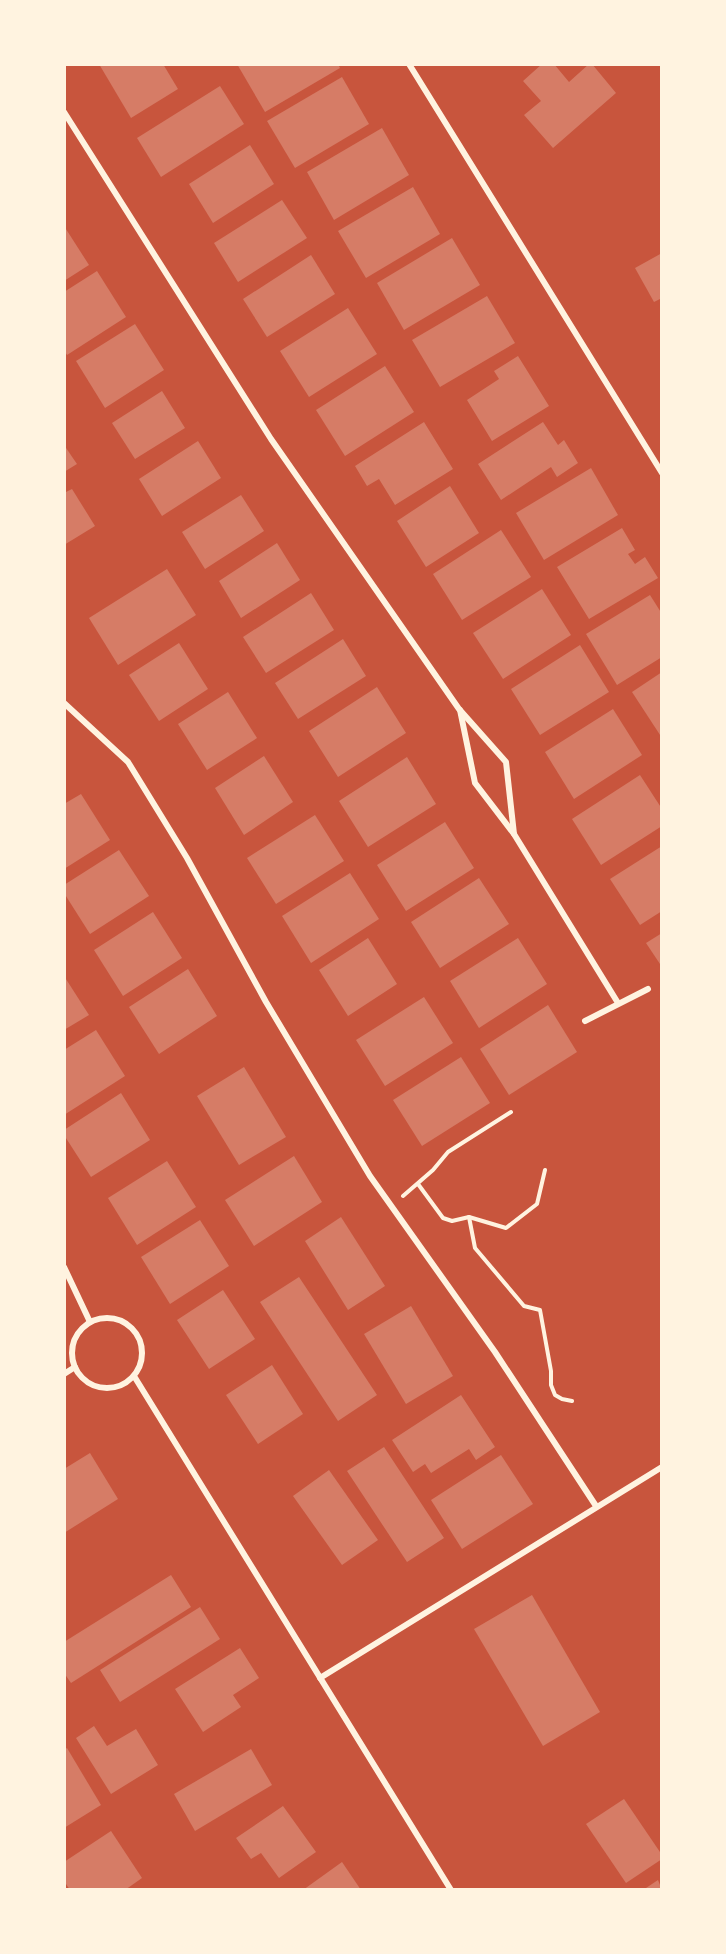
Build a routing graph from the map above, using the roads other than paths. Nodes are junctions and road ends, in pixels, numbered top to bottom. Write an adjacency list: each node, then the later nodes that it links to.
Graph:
1 (409, 64): 3 (street)
2 (64, 112): 5 (street)
3 (662, 473)
4 (64, 703): 16 (street)
5 (459, 709): 6 (street); 6 (street)
6 (514, 834): 8 (street)
7 (648, 988): 8 (street)
8 (618, 1003): 9 (street)
9 (585, 1021)
10 (64, 1267): 11 (street)
11 (90, 1322): 12 (street); 14 (street)
12 (75, 1367): 13 (street); 14 (street)
13 (64, 1374)
14 (134, 1377): 17 (street)
15 (662, 1467): 16 (street)
16 (596, 1506): 17 (street)
17 (320, 1678): 18 (street)
18 (451, 1890)

